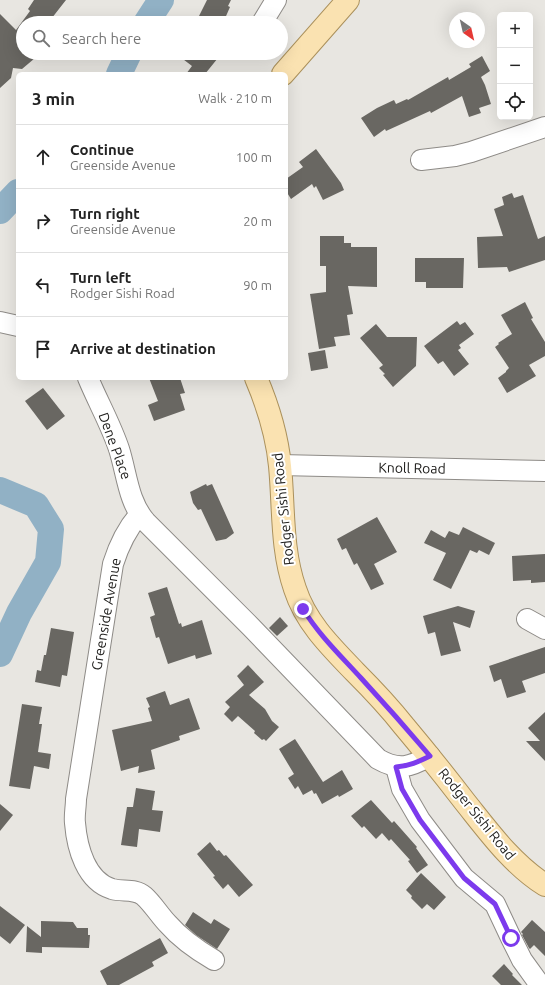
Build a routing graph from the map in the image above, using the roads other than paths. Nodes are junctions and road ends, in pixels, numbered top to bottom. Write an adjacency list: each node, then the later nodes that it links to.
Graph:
1 (276, 0): 3 (street)
2 (348, 0): 4 (main road)
3 (266, 16)
4 (285, 72)
5 (545, 127): 6 (street)
6 (421, 160)
7 (0, 322): 8 (street)
8 (16, 326)
9 (89, 380): 13 (street, Dene Place)
10 (257, 380): 11 (main road, Rodger Sishi Road)
11 (280, 465): 12 (street, Knoll Road); 16 (main road, Rodger Sishi Road)
12 (545, 472)
13 (139, 515): 17 (street); 19 (street, Greenside Avenue)
14 (527, 619): 15 (street)
15 (545, 629)
16 (430, 756): 17 (street); 18 (main road, Rodger Sishi Road)
17 (396, 767): 20 (street)
18 (545, 885)
19 (214, 960)
20 (540, 985)

